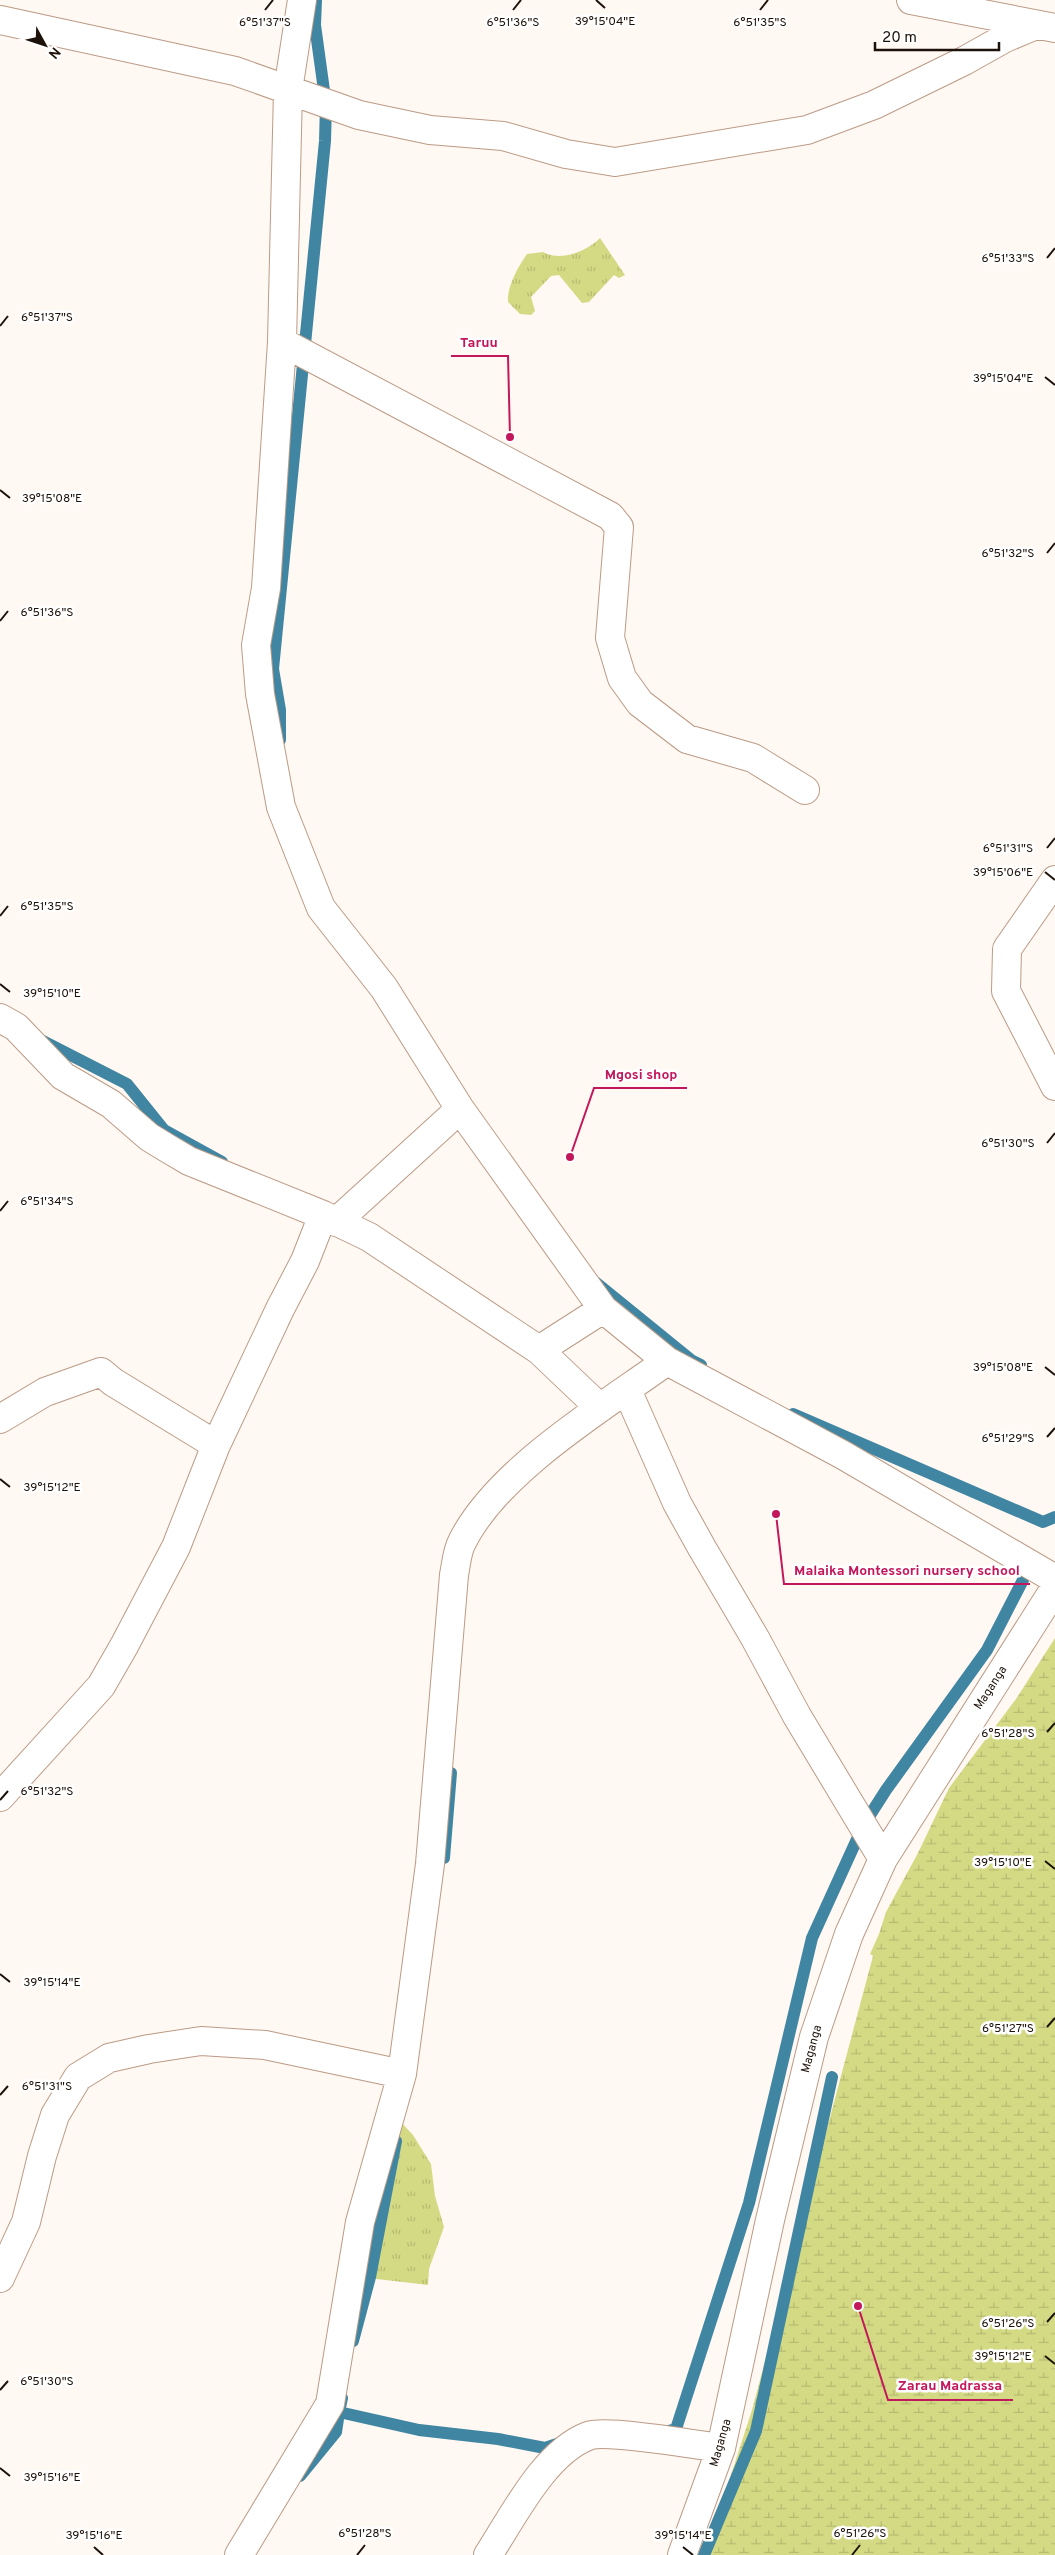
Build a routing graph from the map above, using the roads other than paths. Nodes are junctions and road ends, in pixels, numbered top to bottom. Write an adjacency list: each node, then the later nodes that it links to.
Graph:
1 (302, 0): 5 (street)
2 (911, 0): 4 (street)
3 (0, 20): 5 (street)
4 (1045, 27): 5 (street)
5 (288, 90): 6 (street)
6 (282, 342): 7 (street); 11 (street)
7 (805, 790)
8 (1055, 880): 10 (street)
9 (0, 1018): 12 (street)
10 (1055, 1086)
11 (460, 1109): 12 (street); 13 (street)
12 (329, 1218): 14 (street); 19 (street)
13 (603, 1309): 14 (street); 15 (street)
14 (539, 1350): 17 (street)
15 (667, 1361): 16 (street); 20 (street)
16 (627, 1390): 17 (street); 23 (street)
17 (600, 1408): 24 (street)
18 (0, 1419): 19 (street)
19 (216, 1445): 22 (street)
20 (1055, 1579)
21 (1055, 1588): 23 (street, Maganga)
22 (0, 1797)
23 (883, 1859): 26 (street, Maganga)
24 (402, 2074): 25 (street); 27 (street)
25 (0, 2278)
26 (722, 2448): 28 (street); 29 (street, Maganga)
27 (239, 2555)
28 (488, 2555)
29 (682, 2555)

